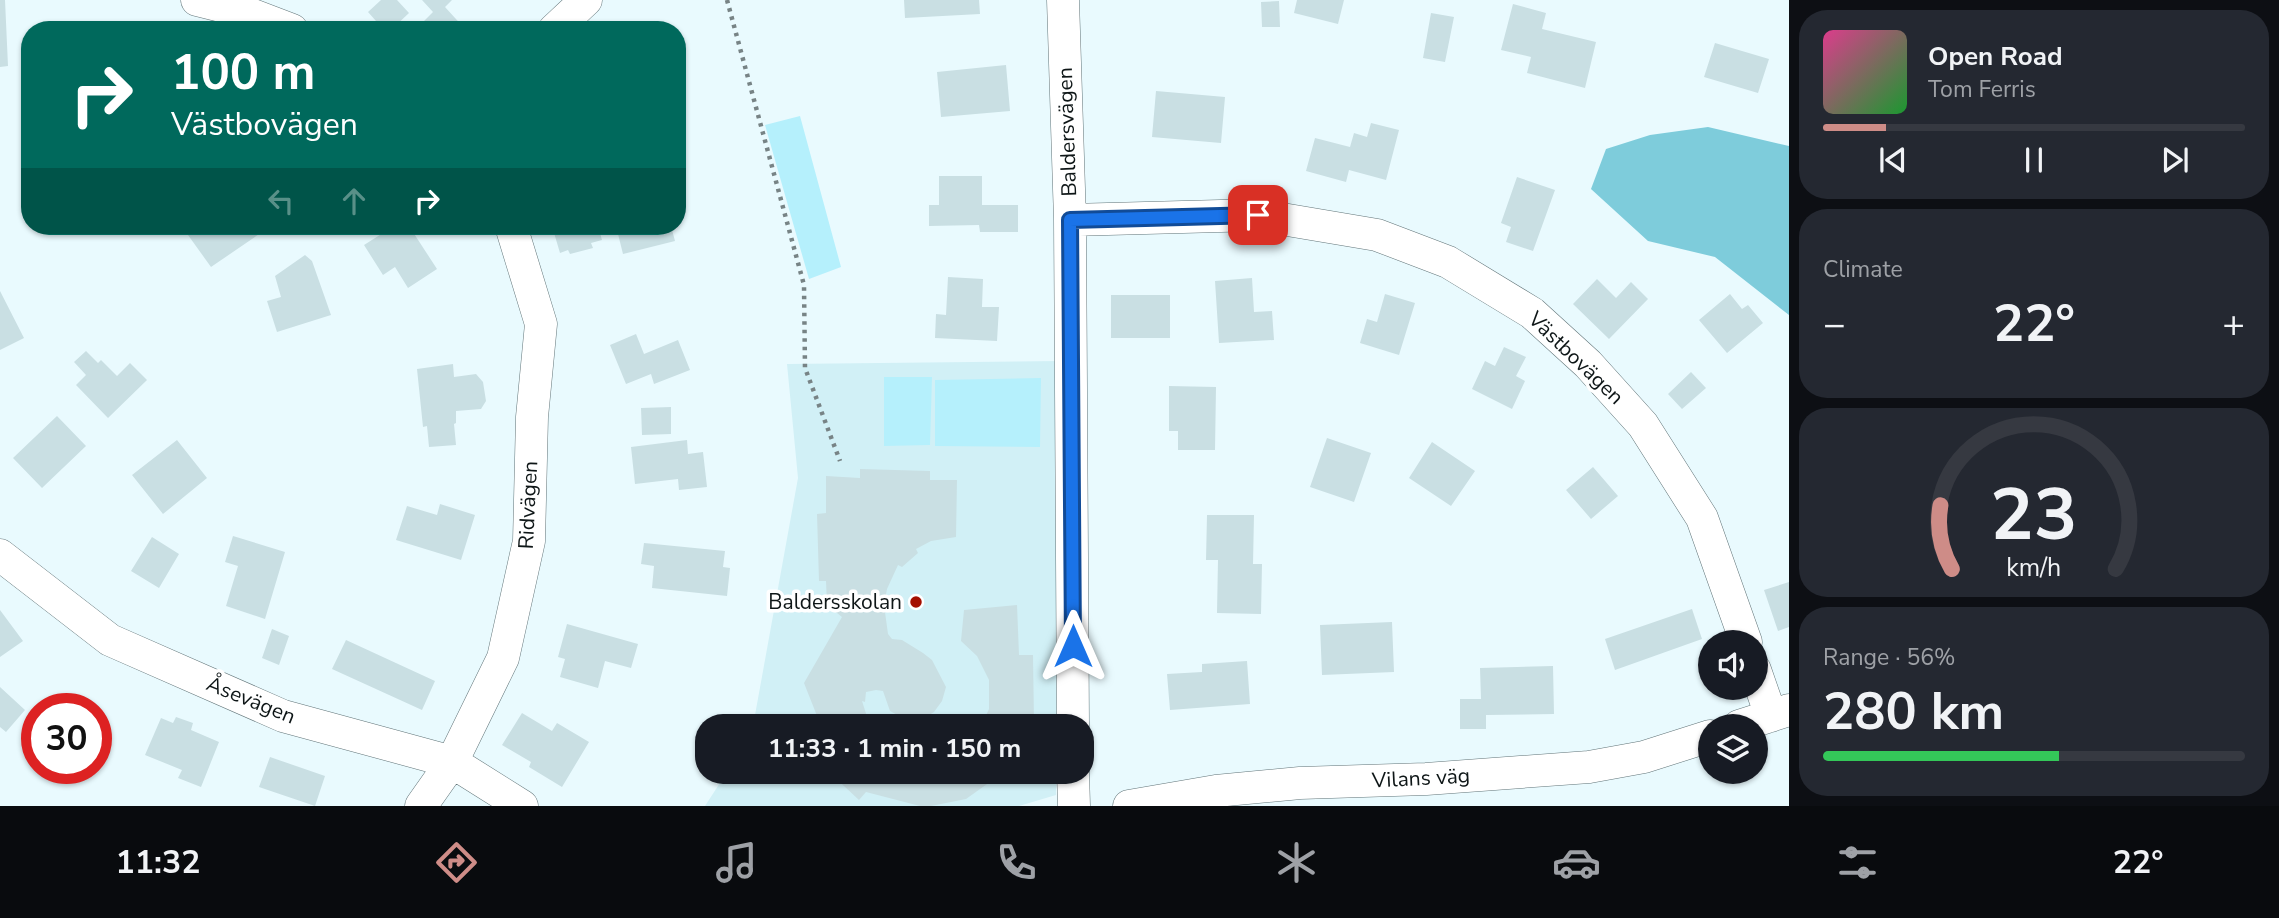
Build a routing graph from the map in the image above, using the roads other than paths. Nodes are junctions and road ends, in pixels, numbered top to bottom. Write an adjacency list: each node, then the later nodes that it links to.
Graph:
1 (197, 0): 4 (street)
2 (586, 0): 5 (street)
3 (1063, 0): 6 (street, Baldersvägen)
4 (269, 21)
5 (564, 21)
6 (1070, 220): 9 (street, Västbovägen); 11 (street, Baldersvägen)
7 (514, 235): 14 (street, Ridvägen)
8 (0, 555): 14 (street, Åsevägen)
9 (1741, 630)
10 (1768, 693): 12 (street)
11 (1073, 714)
12 (1783, 719)
13 (1698, 740): 19 (street, Vilans väg)
14 (452, 762): 16 (street, Ridvägen); 17 (street, Åsevägen)
15 (1073, 784): 18 (street)
16 (421, 806)
17 (522, 806)
18 (1074, 806)
19 (1129, 806)

